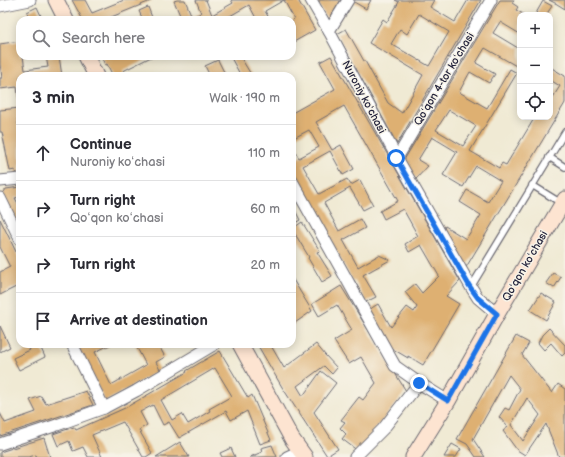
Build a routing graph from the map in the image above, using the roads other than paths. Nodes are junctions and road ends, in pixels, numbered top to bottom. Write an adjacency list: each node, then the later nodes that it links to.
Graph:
1 (30, 0): 6 (street)
2 (56, 0): 7 (main road)
3 (311, 0): 8 (street, Nuroniy koʻchasi)
4 (348, 0): 8 (street)
5 (491, 0): 13 (street, Qoʻqon 4-tor koʻchasi)
6 (0, 6)
7 (64, 16)
8 (329, 30): 13 (street, Nuroniy koʻchasi)
9 (88, 60): 10 (main road)
10 (94, 72)
11 (565, 132): 12 (lane)
12 (550, 157): 14 (lane); 17 (lane)
13 (396, 158): 22 (street, Nuroniy koʻchasi)
14 (565, 166)
15 (16, 179): 16 (street)
16 (0, 181)
17 (532, 185): 20 (lane); 22 (lane)
18 (296, 187): 27 (street)
19 (0, 198): 21 (street)
20 (563, 201): 23 (main road, Qoʻqon koʻchasi)
21 (16, 231)
22 (470, 287): 23 (street, Nuroniy koʻchasi)
23 (497, 314): 28 (main road, Qoʻqon koʻchasi)
24 (74, 348): 29 (street)
25 (209, 348): 29 (street)
26 (242, 348): 31 (main road)
27 (419, 383): 28 (street); 32 (street)
28 (448, 401): 33 (main road, Qoʻqon koʻchasi)
29 (104, 408): 30 (street)
30 (0, 444)
31 (297, 455)
32 (355, 457)
33 (413, 457)

